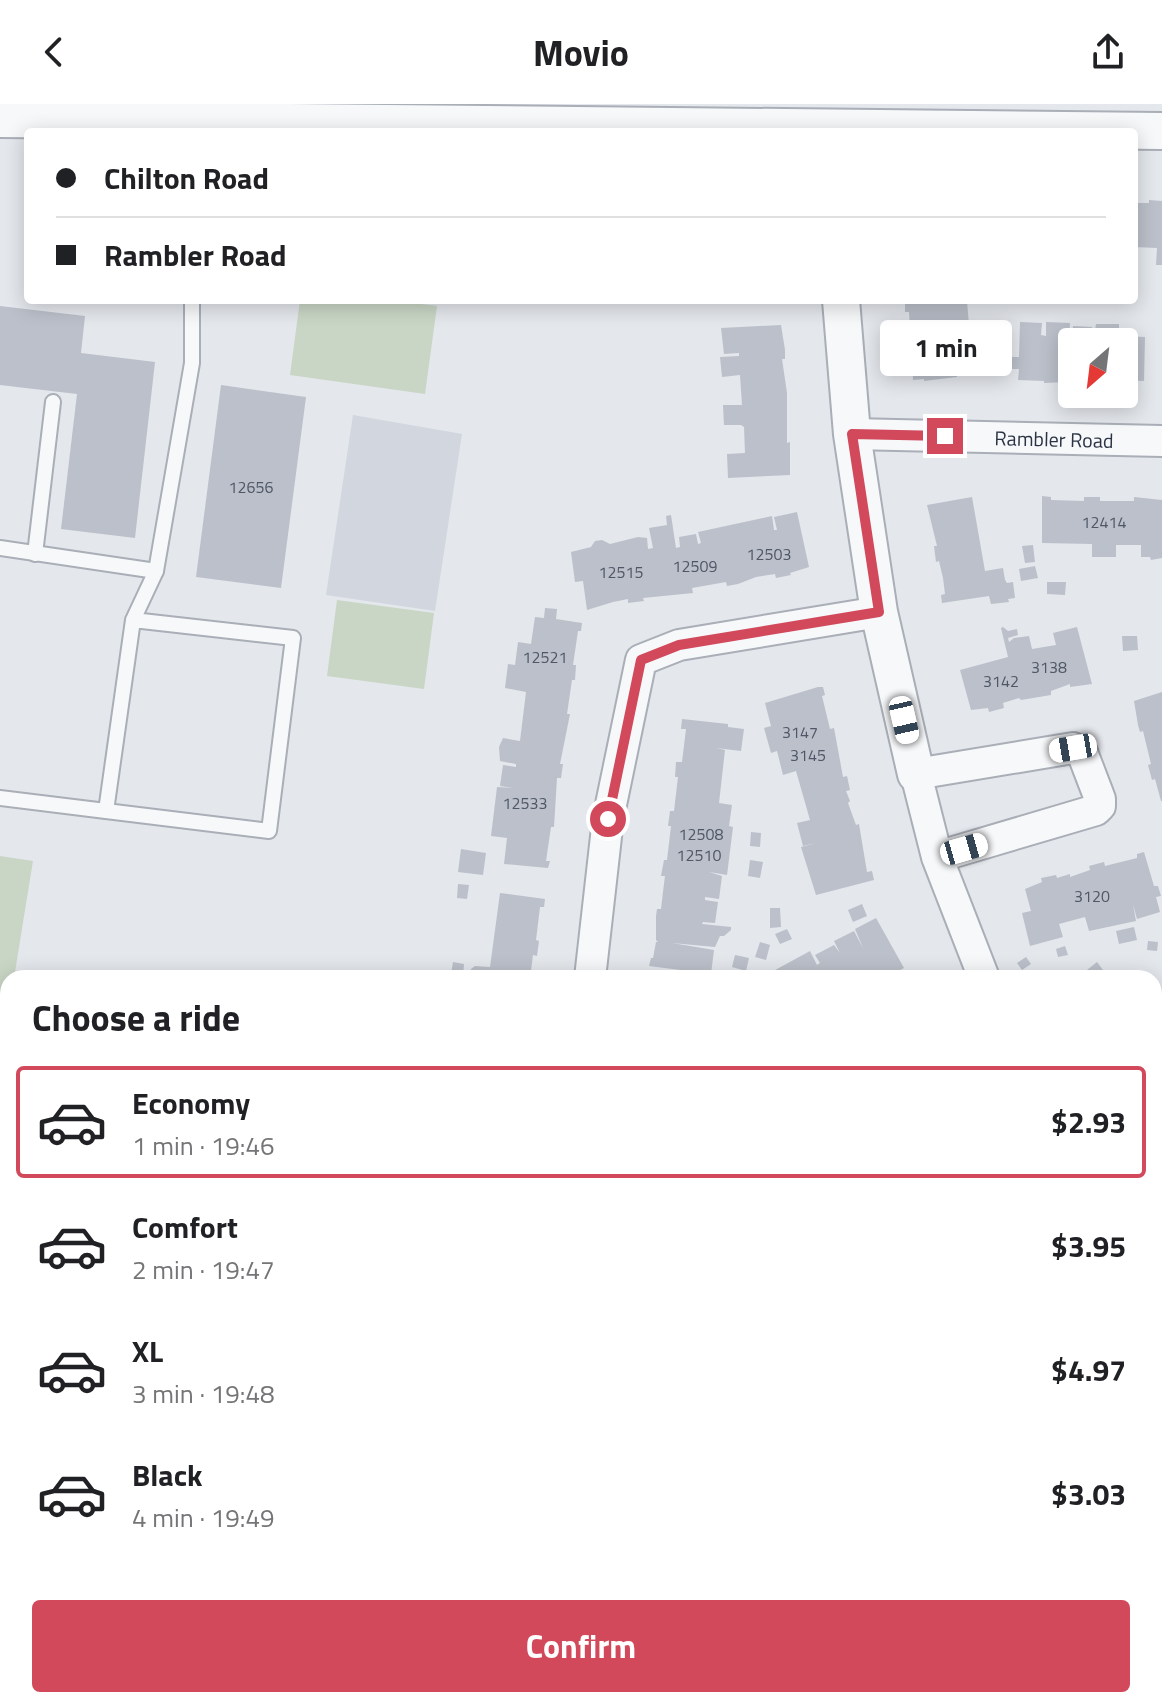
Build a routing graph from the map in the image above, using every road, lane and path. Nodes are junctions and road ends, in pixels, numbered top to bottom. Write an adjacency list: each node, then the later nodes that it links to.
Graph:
1 (0, 119): 3 (street)
2 (833, 121): 3 (street); 4 (street)
3 (192, 127)
4 (1063, 128)
5 (1138, 130): 6 (street)
6 (1162, 131)
7 (192, 304): 14 (lane)
8 (841, 304): 10 (street)
9 (53, 402): 13 (lane)
10 (852, 434): 11 (street, Rambler Road); 15 (street)
11 (1162, 441)
12 (0, 548): 13 (lane)
13 (35, 554): 14 (lane)
14 (156, 571): 16 (lane)
15 (879, 612): 17 (street); 21 (street)
16 (133, 620): 19 (lane); 19 (lane)
17 (916, 774): 20 (street); 20 (street)
18 (0, 798): 19 (lane)
19 (106, 811)
20 (936, 851): 22 (street)
21 (591, 970)
22 (981, 970)

